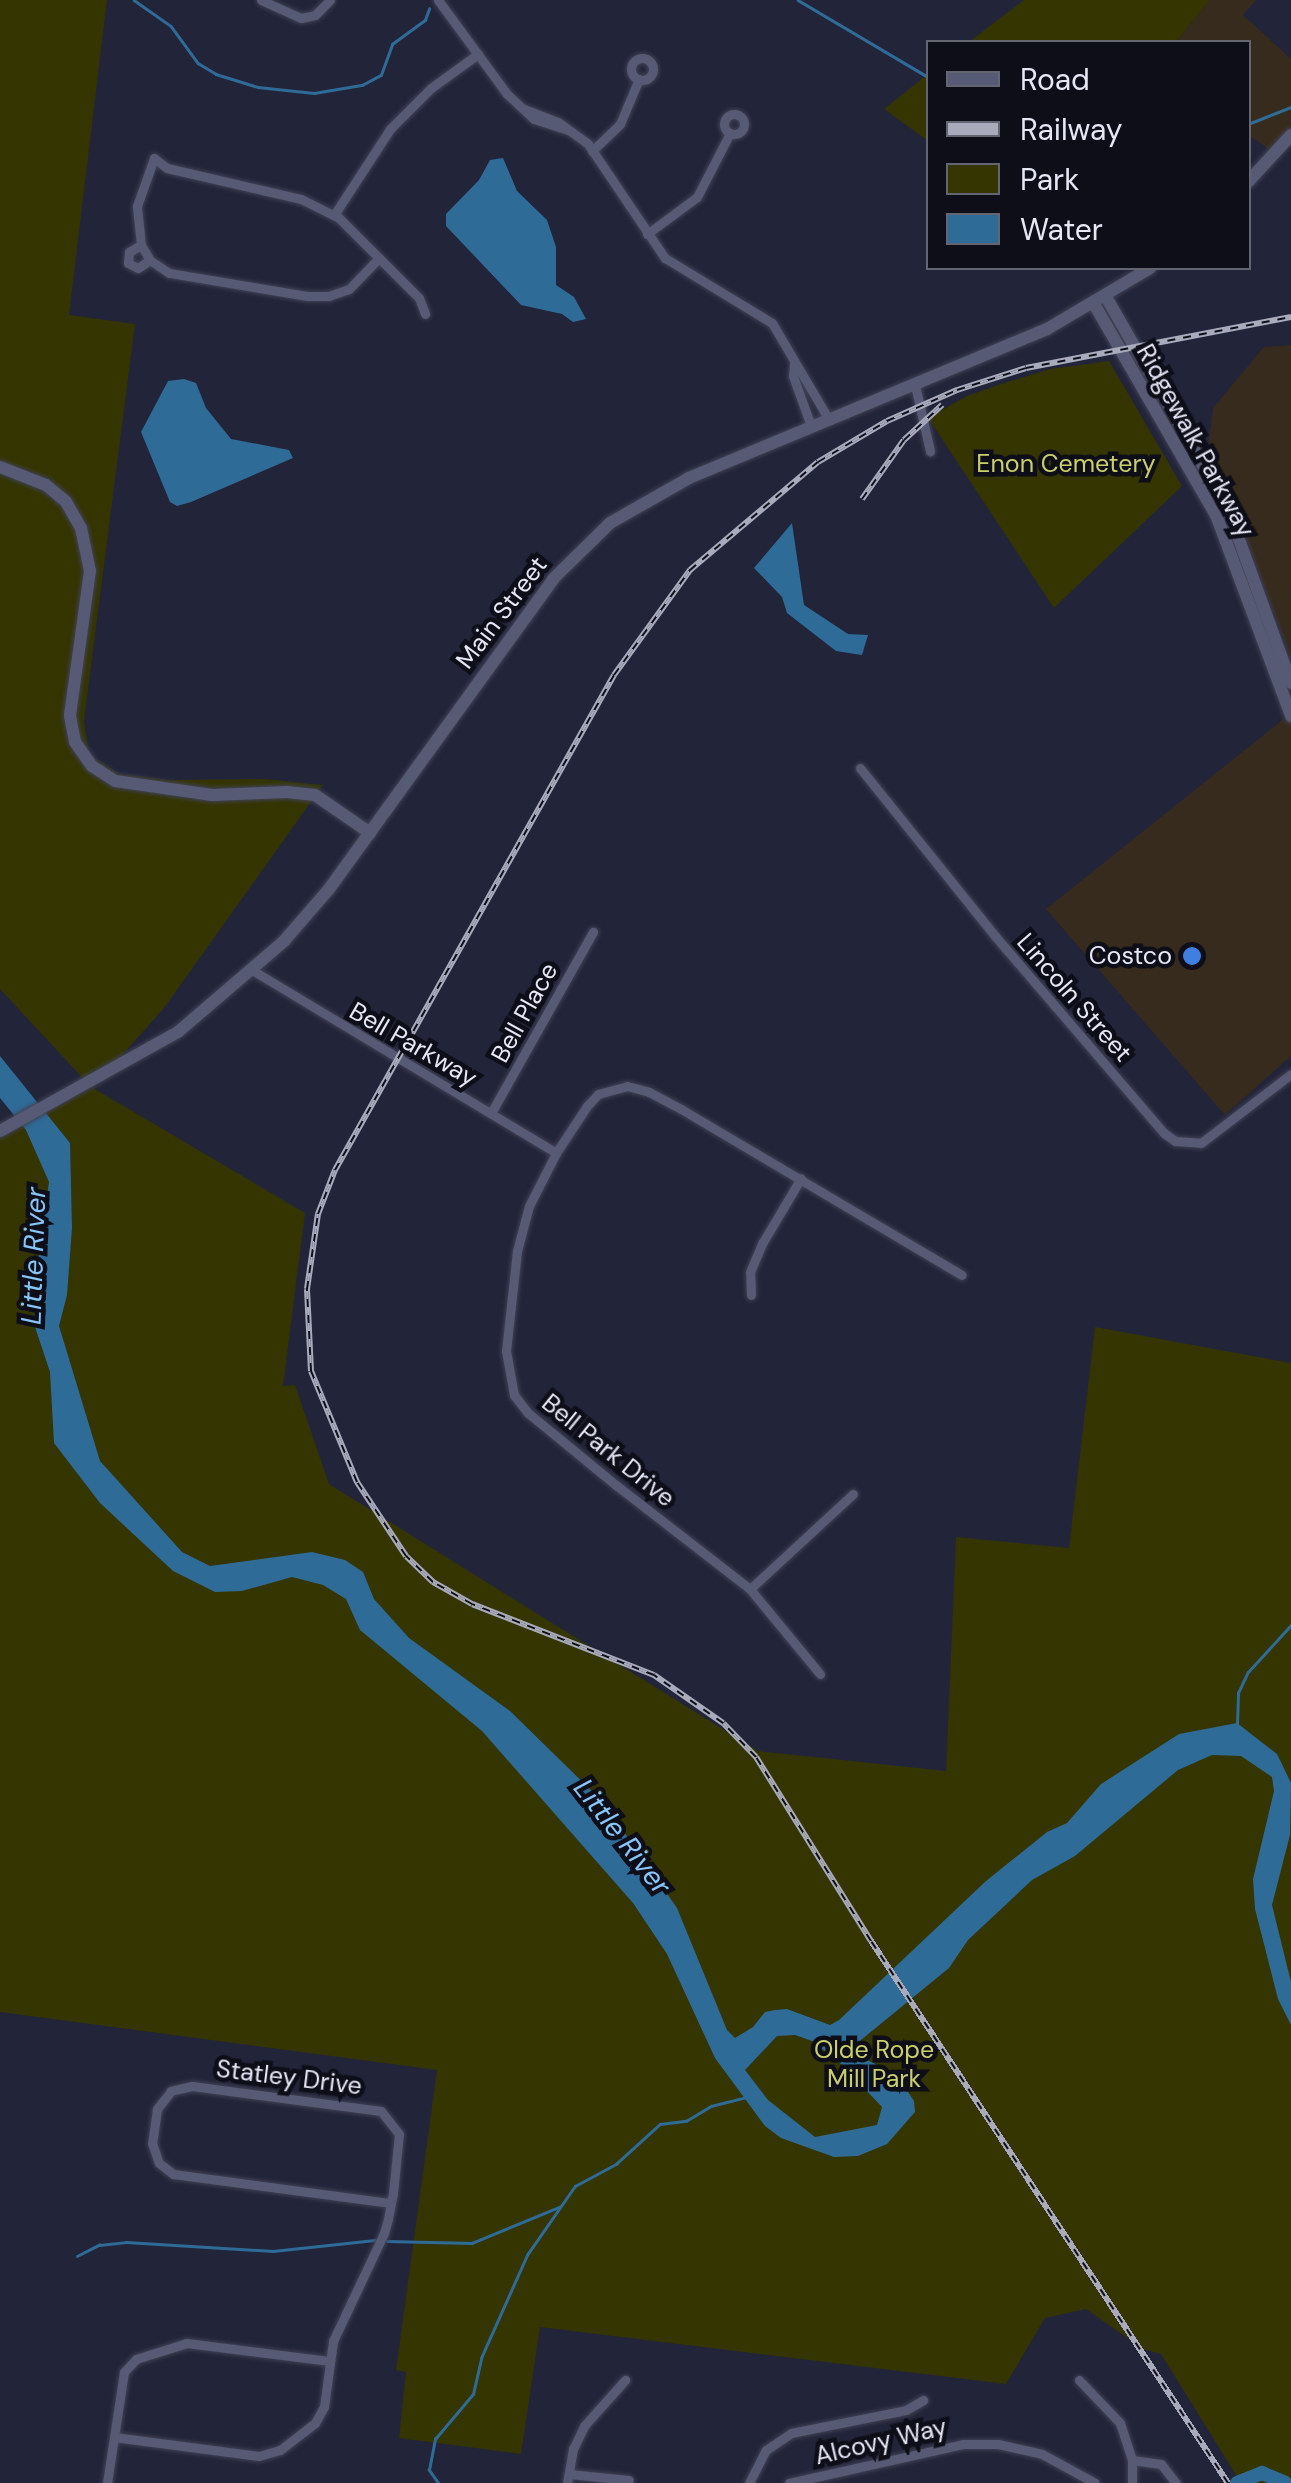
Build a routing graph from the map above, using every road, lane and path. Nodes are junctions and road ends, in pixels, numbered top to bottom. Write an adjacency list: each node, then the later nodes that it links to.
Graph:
1 (261, 0): 2 (street)
2 (330, 0)
3 (438, 0): 4 (street)
4 (478, 54): 8 (street); 10 (street)
5 (639, 79): 8 (street)
6 (730, 133): 11 (street)
7 (1291, 136): 9 (main road)
8 (592, 151): 11 (street)
9 (1251, 179)
10 (334, 215): 12 (street); 13 (street)
11 (647, 234): 18 (street)
12 (141, 245): 14 (street); 14 (street)
13 (379, 258): 14 (street); 17 (street)
14 (150, 260)
15 (1147, 270): 16 (main road, Main Street)
16 (1100, 300): 19 (main road, Main Street); 24 (main road, Ridgewalk Parkway); 25 (main road, Ridgewalk Parkway)
17 (424, 314)
18 (794, 363): 20 (street); 21 (street)
19 (915, 385): 20 (main road, Main Street); 22 (street)
20 (828, 418): 21 (main road, Main Street)
21 (811, 426): 27 (main road, Main Street)
22 (930, 452)
23 (0, 467): 27 (main road)
24 (1291, 683)
25 (1291, 716)
26 (860, 768): 30 (street, Lincoln Street)
27 (370, 833): 29 (main road, Main Street)
28 (593, 932): 31 (street, Bell Place)
29 (252, 970): 31 (street, Bell Parkway); 32 (main road, Main Street)
30 (1291, 1074)
31 (491, 1113): 33 (street, Bell Parkway)
32 (0, 1132)
33 (556, 1152): 34 (street, Bell Park Drive); 38 (street, Bell Park Drive)
34 (801, 1178): 35 (street, Bell Park Drive); 36 (street)
35 (962, 1275)
36 (751, 1295)
37 (853, 1494): 38 (street)
38 (750, 1589): 39 (street, Bell Park Drive)
39 (820, 1674)
40 (391, 2203): 40 (street, Statley Drive); 41 (street, Statley Drive)
41 (330, 2361): 45 (street, Statley Drive); 45 (street)
42 (624, 2380): 47 (street)
43 (1079, 2380): 46 (street)
44 (923, 2400): 50 (street)
45 (114, 2437): 49 (street)
46 (1132, 2460): 53 (street); 54 (street)
47 (568, 2478): 48 (street)
48 (630, 2480)
49 (107, 2483)
50 (750, 2483)
51 (788, 2483): 52 (street, Alcovy Way)
52 (1095, 2483)
53 (1132, 2483)
54 (1176, 2483)

